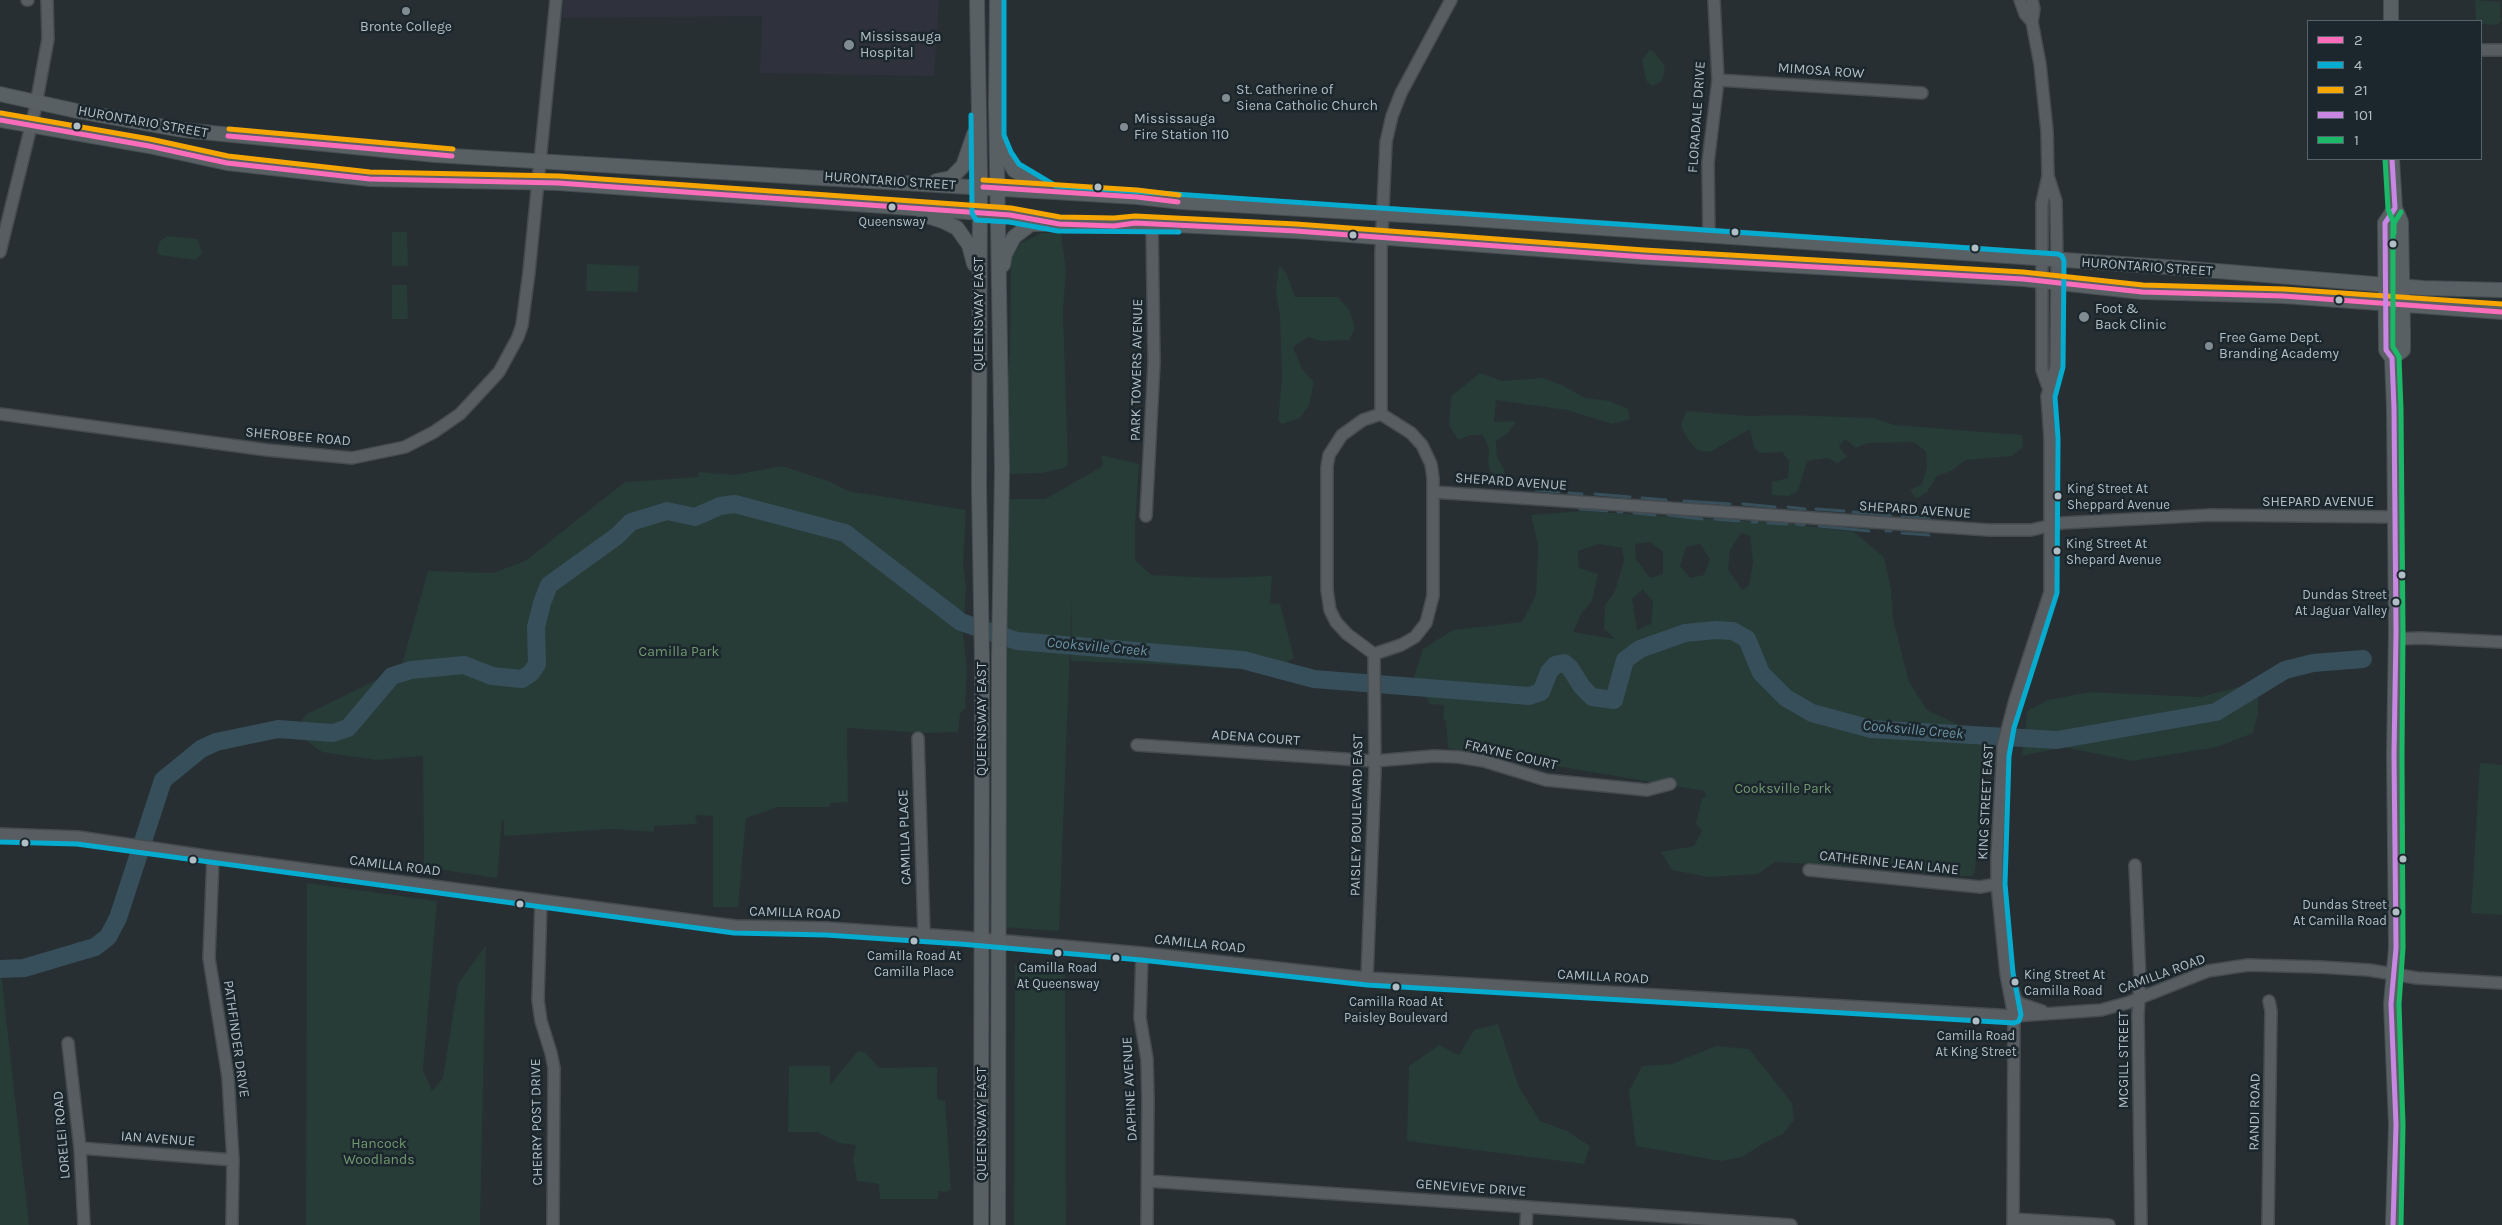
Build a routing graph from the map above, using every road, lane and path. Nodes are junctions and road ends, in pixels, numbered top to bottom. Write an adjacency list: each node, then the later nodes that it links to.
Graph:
1 (47, 0): 17 (street)
2 (556, 0): 22 (street, SHEROBEE ROAD)
3 (976, 0): 19 (main road)
4 (997, 0): 21 (main road)
5 (1451, 0): 34 (street)
6 (1714, 0): 14 (street, FLORADALE DRIVE)
7 (2020, 0): 11 (street)
8 (2032, 0): 11 (street)
9 (2391, 0): 10 (main road)
10 (2391, 20)
11 (2032, 22): 24 (street)
12 (2482, 50): 13 (street)
13 (2502, 50)
14 (1718, 80): 15 (street, MIMOSA ROW); 38 (street, FLORADALE DRIVE)
15 (1922, 93)
16 (0, 94): 17 (main road, HURONTARIO STREET)
17 (37, 102): 20 (street); 22 (main road, HURONTARIO STREET)
18 (0, 120): 20 (main road, HURONTARIO STREET)
19 (978, 121): 26 (main road); 27 (main road)
20 (32, 127): 25 (main road, HURONTARIO STREET); 39 (street)
21 (997, 136): 28 (main road); 29 (main road)
22 (539, 160): 25 (street, SHEROBEE ROAD); 26 (main road, HURONTARIO STREET)
23 (2392, 160): 30 (main road)
24 (2048, 176): 40 (street, KING STREET EAST); 41 (street, KING STREET EAST)
25 (537, 182): 31 (main road, HURONTARIO STREET); 54 (street, SHEROBEE ROAD)
26 (923, 184): 27 (main road, HURONTARIO STREET)
27 (980, 187): 28 (main road, HURONTARIO STREET); 32 (main road)
28 (998, 188): 29 (main road, HURONTARIO STREET); 33 (main road)
29 (1054, 193): 34 (main road, HURONTARIO STREET)
30 (2395, 208): 45 (main road); 46 (main road)
31 (903, 209): 32 (main road, HURONTARIO STREET); 42 (main road)
32 (979, 214): 33 (main road, HURONTARIO STREET); 42 (main road, QUEENSWAY EAST)
33 (998, 214): 35 (main road, HURONTARIO STREET); 48 (main road, QUEENSWAY EAST)
34 (1383, 214): 37 (street); 38 (main road, HURONTARIO STREET)
35 (1059, 224): 36 (main road, HURONTARIO STREET); 48 (main road)
36 (1152, 224): 37 (main road, HURONTARIO STREET); 57 (street, PARK TOWERS AVENUE)
37 (1382, 236): 43 (main road, HURONTARIO STREET); 55 (street)
38 (1709, 236): 40 (main road, HURONTARIO STREET)
39 (0, 252)
40 (2042, 260): 41 (main road, HURONTARIO STREET); 43 (street, KING STREET EAST)
41 (2057, 261): 44 (street, KING STREET EAST); 45 (main road, HURONTARIO STREET)
42 (978, 277): 74 (main road, QUEENSWAY EAST)
43 (2043, 282): 44 (main road, HURONTARIO STREET); 53 (street, KING STREET EAST)
44 (2057, 283): 49 (main road, HURONTARIO STREET); 53 (street, KING STREET EAST)
45 (2386, 286): 46 (main road, HURONTARIO STREET); 49 (main road)
46 (2402, 287): 47 (main road, HURONTARIO STREET); 50 (main road)
47 (2502, 290)
48 (999, 303): 75 (main road, QUEENSWAY EAST)
49 (2386, 303): 50 (main road, HURONTARIO STREET); 52 (main road)
50 (2402, 304): 51 (main road, HURONTARIO STREET); 52 (main road)
51 (2502, 312)
52 (2392, 358): 58 (main road)
53 (2048, 388): 59 (street, KING STREET EAST)
54 (0, 414)
55 (1381, 414): 56 (street); 62 (street)
56 (1433, 492): 59 (street, SHEPARD AVENUE); 62 (street)
57 (1146, 516)
58 (2395, 517): 59 (street, SHEPARD AVENUE); 60 (main road)
59 (2050, 526): 71 (street, KING STREET EAST)
60 (2396, 639): 61 (street); 78 (main road)
61 (2502, 642)
62 (1374, 658): 65 (street, PAISLEY BOULEVARD EAST)
63 (918, 738): 73 (street, CAMILLA PLACE)
64 (1136, 745): 65 (street, ADENA COURT)
65 (1374, 761): 66 (street, FRAYNE COURT); 79 (street, PAISLEY BOULEVARD EAST)
66 (1670, 784)
67 (0, 834): 68 (street, CAMILLA ROAD)
68 (213, 857): 72 (street, CAMILLA ROAD); 87 (street, PATHFINDER DRIVE)
69 (2135, 865): 81 (street, MCGILL STREET)
70 (1808, 870): 71 (street, CATHERINE JEAN LANE)
71 (1997, 884): 77 (street, KING STREET EAST)
72 (541, 901): 73 (street, CAMILLA ROAD); 93 (street, CHERRY POST DRIVE)
73 (924, 935): 74 (street, CAMILLA ROAD)
74 (982, 939): 75 (street, CAMILLA ROAD); 94 (main road, QUEENSWAY EAST)
75 (999, 941): 76 (street, CAMILLA ROAD); 95 (main road, QUEENSWAY EAST)
76 (1142, 953): 79 (street, CAMILLA ROAD); 88 (street, DAPHNE AVENUE)
77 (2006, 974): 83 (street); 84 (street, KING STREET EAST)
78 (2394, 974): 80 (street, CAMILLA ROAD); 81 (street, CAMILLA ROAD); 102 (main road)
79 (1367, 978): 84 (street, CAMILLA ROAD)
80 (2502, 983)
81 (2139, 998): 83 (street, CAMILLA ROAD); 100 (street, MCGILL STREET)
82 (2269, 1000): 101 (street, RANDI ROAD)
83 (2074, 1014): 84 (street, CAMILLA ROAD)
84 (2014, 1016): 90 (street, KING STREET EAST)
85 (68, 1042): 86 (street, LORELEI ROAD)
86 (80, 1148): 87 (street, IAN AVENUE); 91 (street, LORELEI ROAD)
87 (233, 1160): 92 (street, PATHFINDER DRIVE)
88 (1148, 1181): 89 (street, GENEVIEVE DRIVE); 96 (street, DAPHNE AVENUE)
89 (1527, 1206): 97 (street); 98 (street, GENEVIEVE DRIVE)
90 (2013, 1222): 99 (street)
91 (84, 1225)
92 (232, 1225)
93 (553, 1225)
94 (981, 1225)
95 (998, 1225)
96 (1147, 1225)
97 (1526, 1225)
98 (1791, 1225)
99 (2109, 1225)
100 (2141, 1225)
101 (2268, 1225)
102 (2393, 1225)

